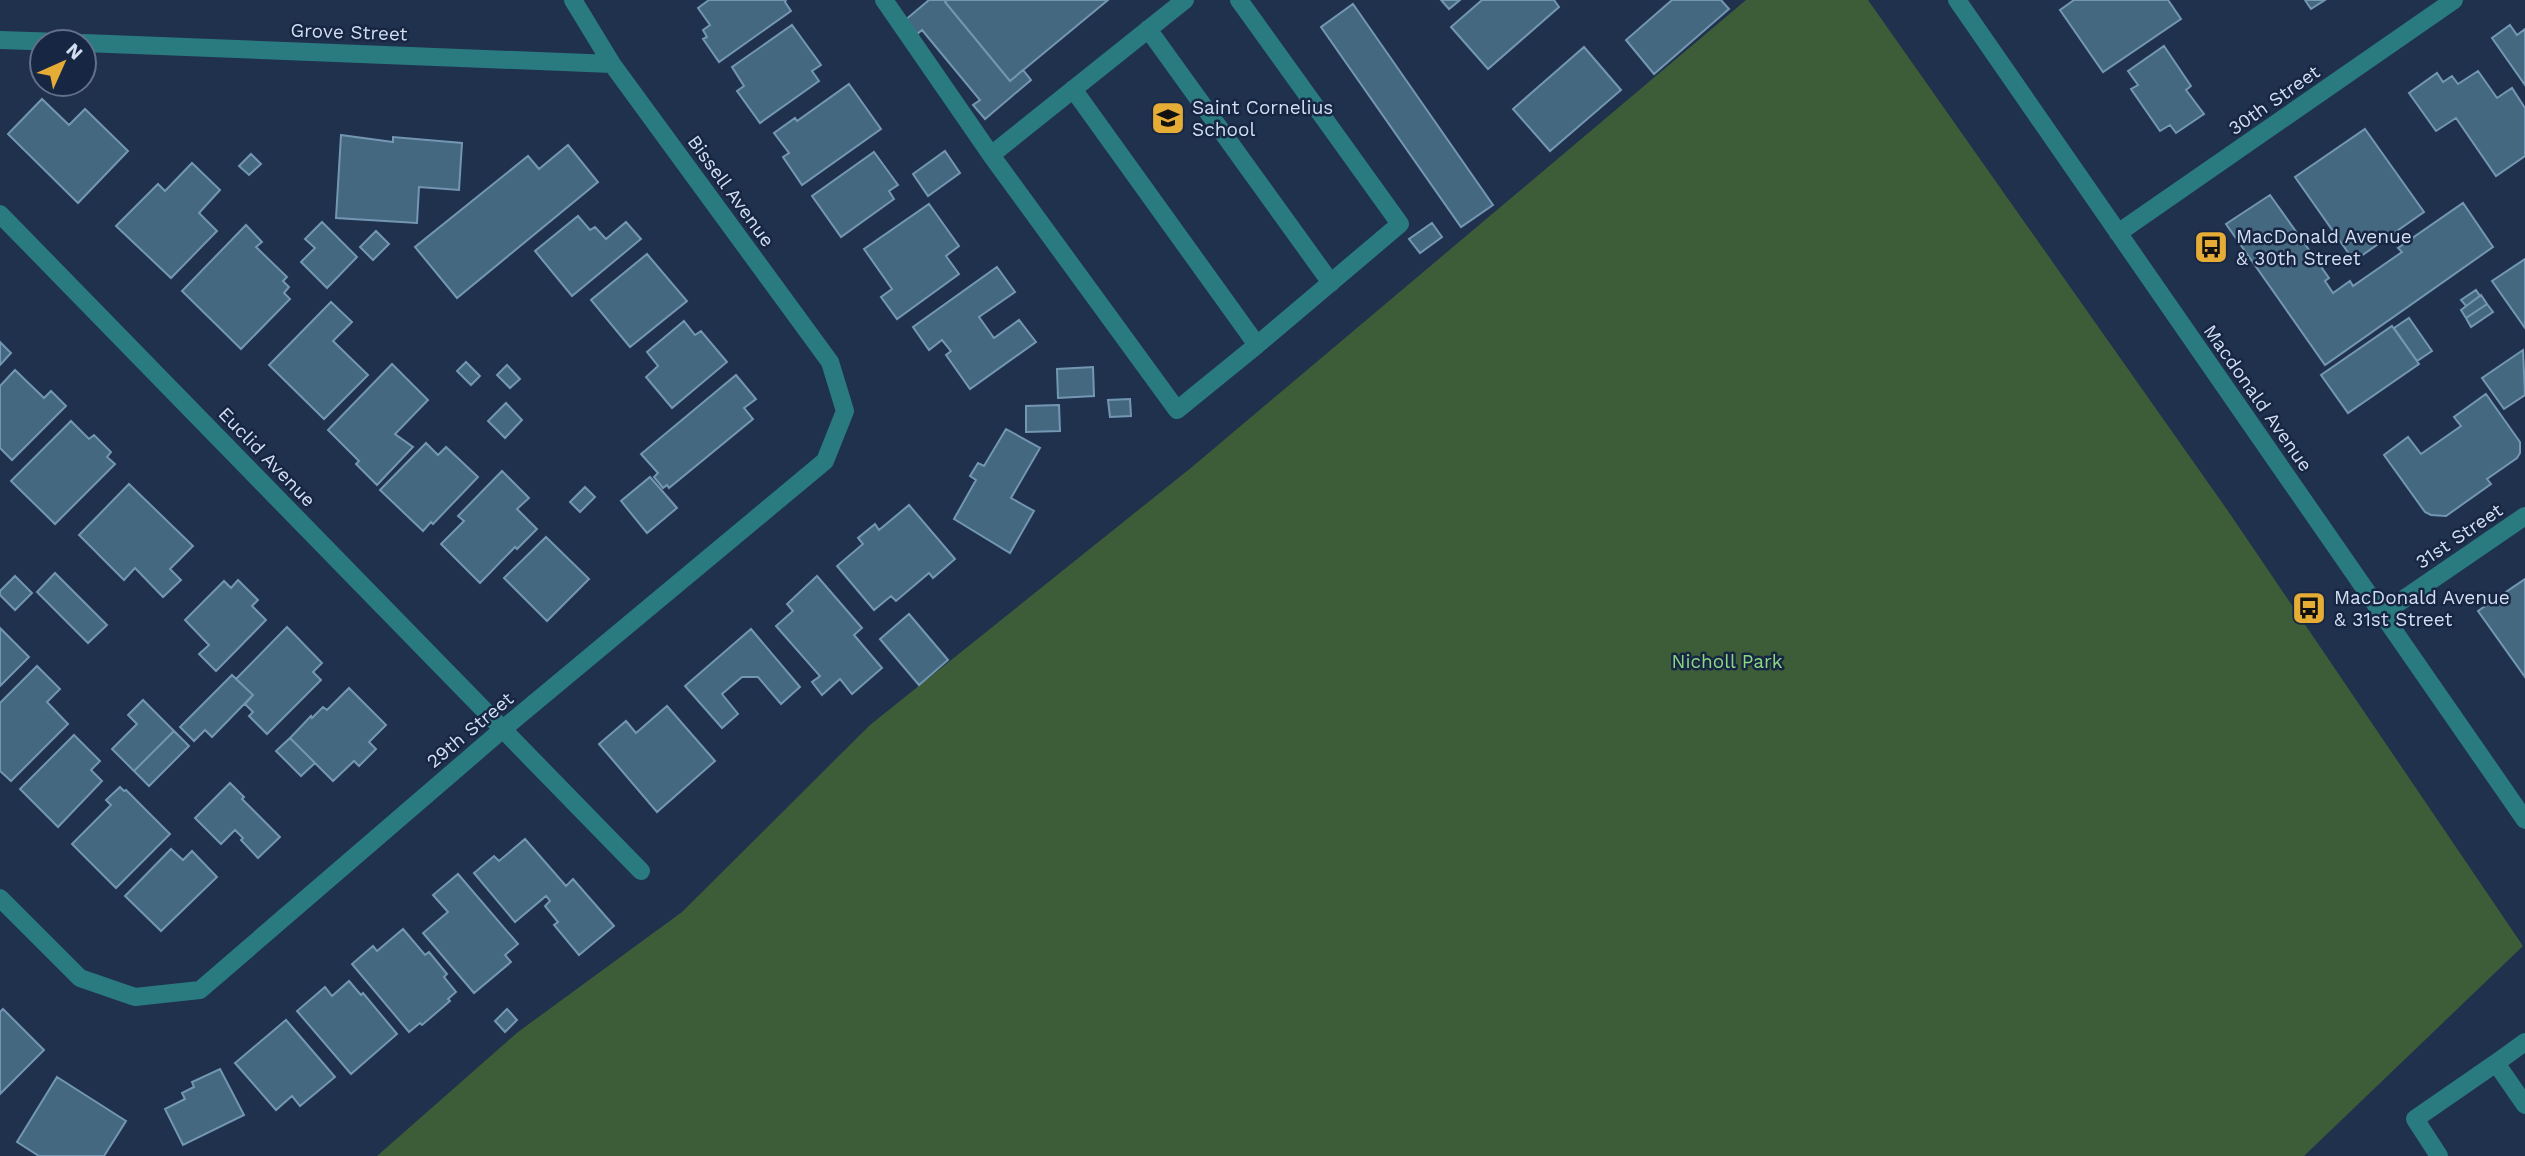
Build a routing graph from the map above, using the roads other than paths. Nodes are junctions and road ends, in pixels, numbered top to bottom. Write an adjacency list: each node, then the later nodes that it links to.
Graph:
1 (573, 0): 11 (street, Bissell Avenue)
2 (884, 0): 13 (street)
3 (1185, 0): 7 (street)
4 (1239, 0): 16 (street)
5 (1957, 0): 15 (street, Macdonald Avenue)
6 (2454, 0): 15 (street, 30th Street)
7 (1148, 29): 12 (street); 16 (street)
8 (0, 40): 9 (street)
9 (28, 41)
10 (98, 44): 11 (street, Grove Street)
11 (612, 64): 18 (street, Bissell Avenue)
12 (1073, 89): 13 (street); 17 (street)
13 (991, 155): 17 (street)
14 (0, 214): 21 (street, Euclid Avenue)
15 (2118, 233): 20 (street, Macdonald Avenue)
16 (1331, 283): 17 (street)
17 (1257, 345)
18 (845, 411): 21 (street, 29th Street)
19 (2525, 516): 20 (street, 31st Street)
20 (2382, 614): 22 (street, Macdonald Avenue)
21 (503, 729): 23 (street, Euclid Avenue); 24 (street, 29th Street)
22 (2525, 820)
23 (641, 871)
24 (0, 898)
25 (2525, 1042): 26 (street)
26 (2496, 1063): 27 (street); 28 (street)
27 (2525, 1105)
28 (2439, 1156)

